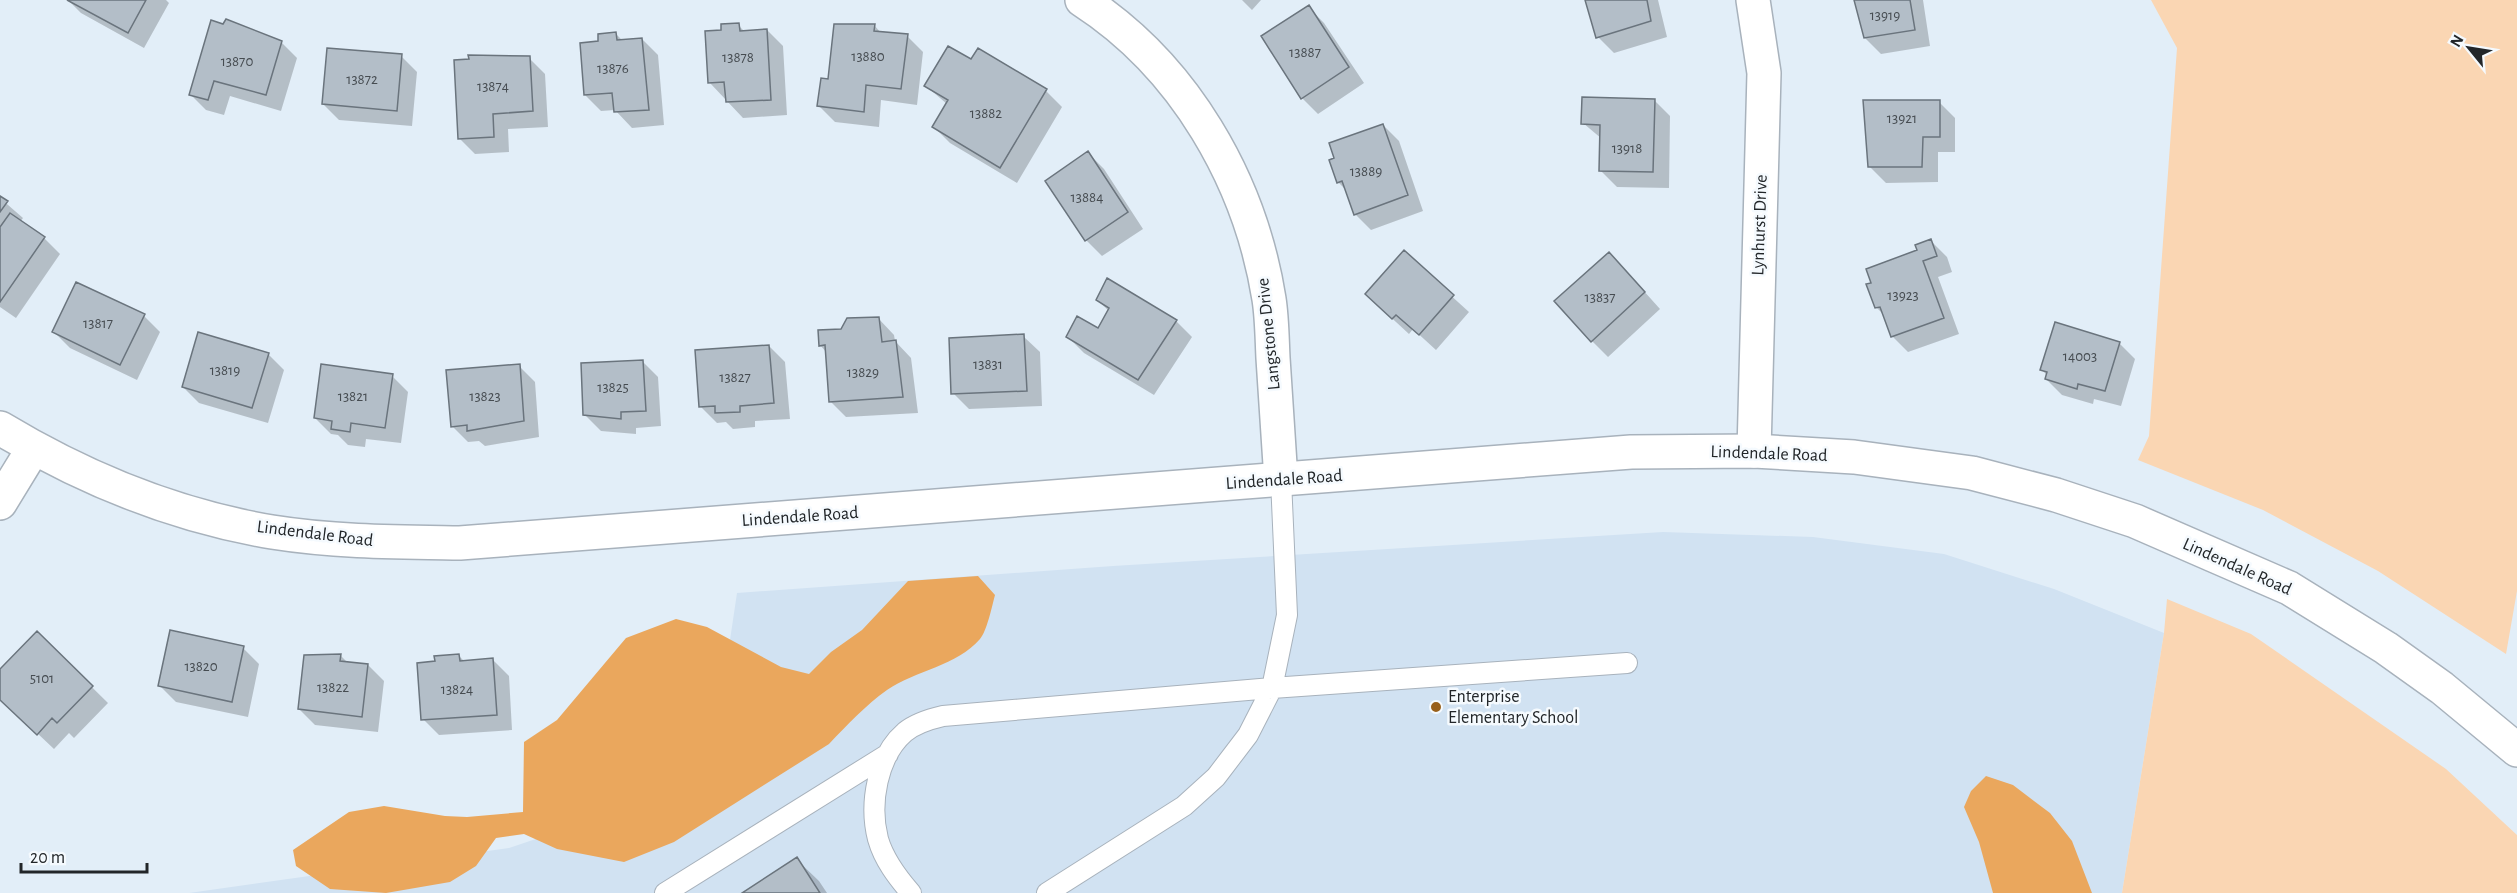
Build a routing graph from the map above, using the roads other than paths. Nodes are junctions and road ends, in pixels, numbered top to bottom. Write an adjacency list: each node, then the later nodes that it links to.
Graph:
1 (1082, 0): 6 (street, Langstone Drive)
2 (1754, 0): 5 (street, Lynhurst Drive)
3 (0, 428): 4 (street, Lindendale Road)
4 (33, 448): 6 (street, Lindendale Road); 7 (street)
5 (1754, 451): 6 (street, Lindendale Road); 10 (street, Lindendale Road)
6 (1281, 480): 9 (lane)
7 (0, 503)
8 (1627, 663): 9 (lane)
9 (1272, 688): 11 (lane); 14 (lane)
10 (2517, 750)
11 (888, 754): 12 (lane); 13 (lane)
12 (665, 893)
13 (911, 893)
14 (1047, 893)

